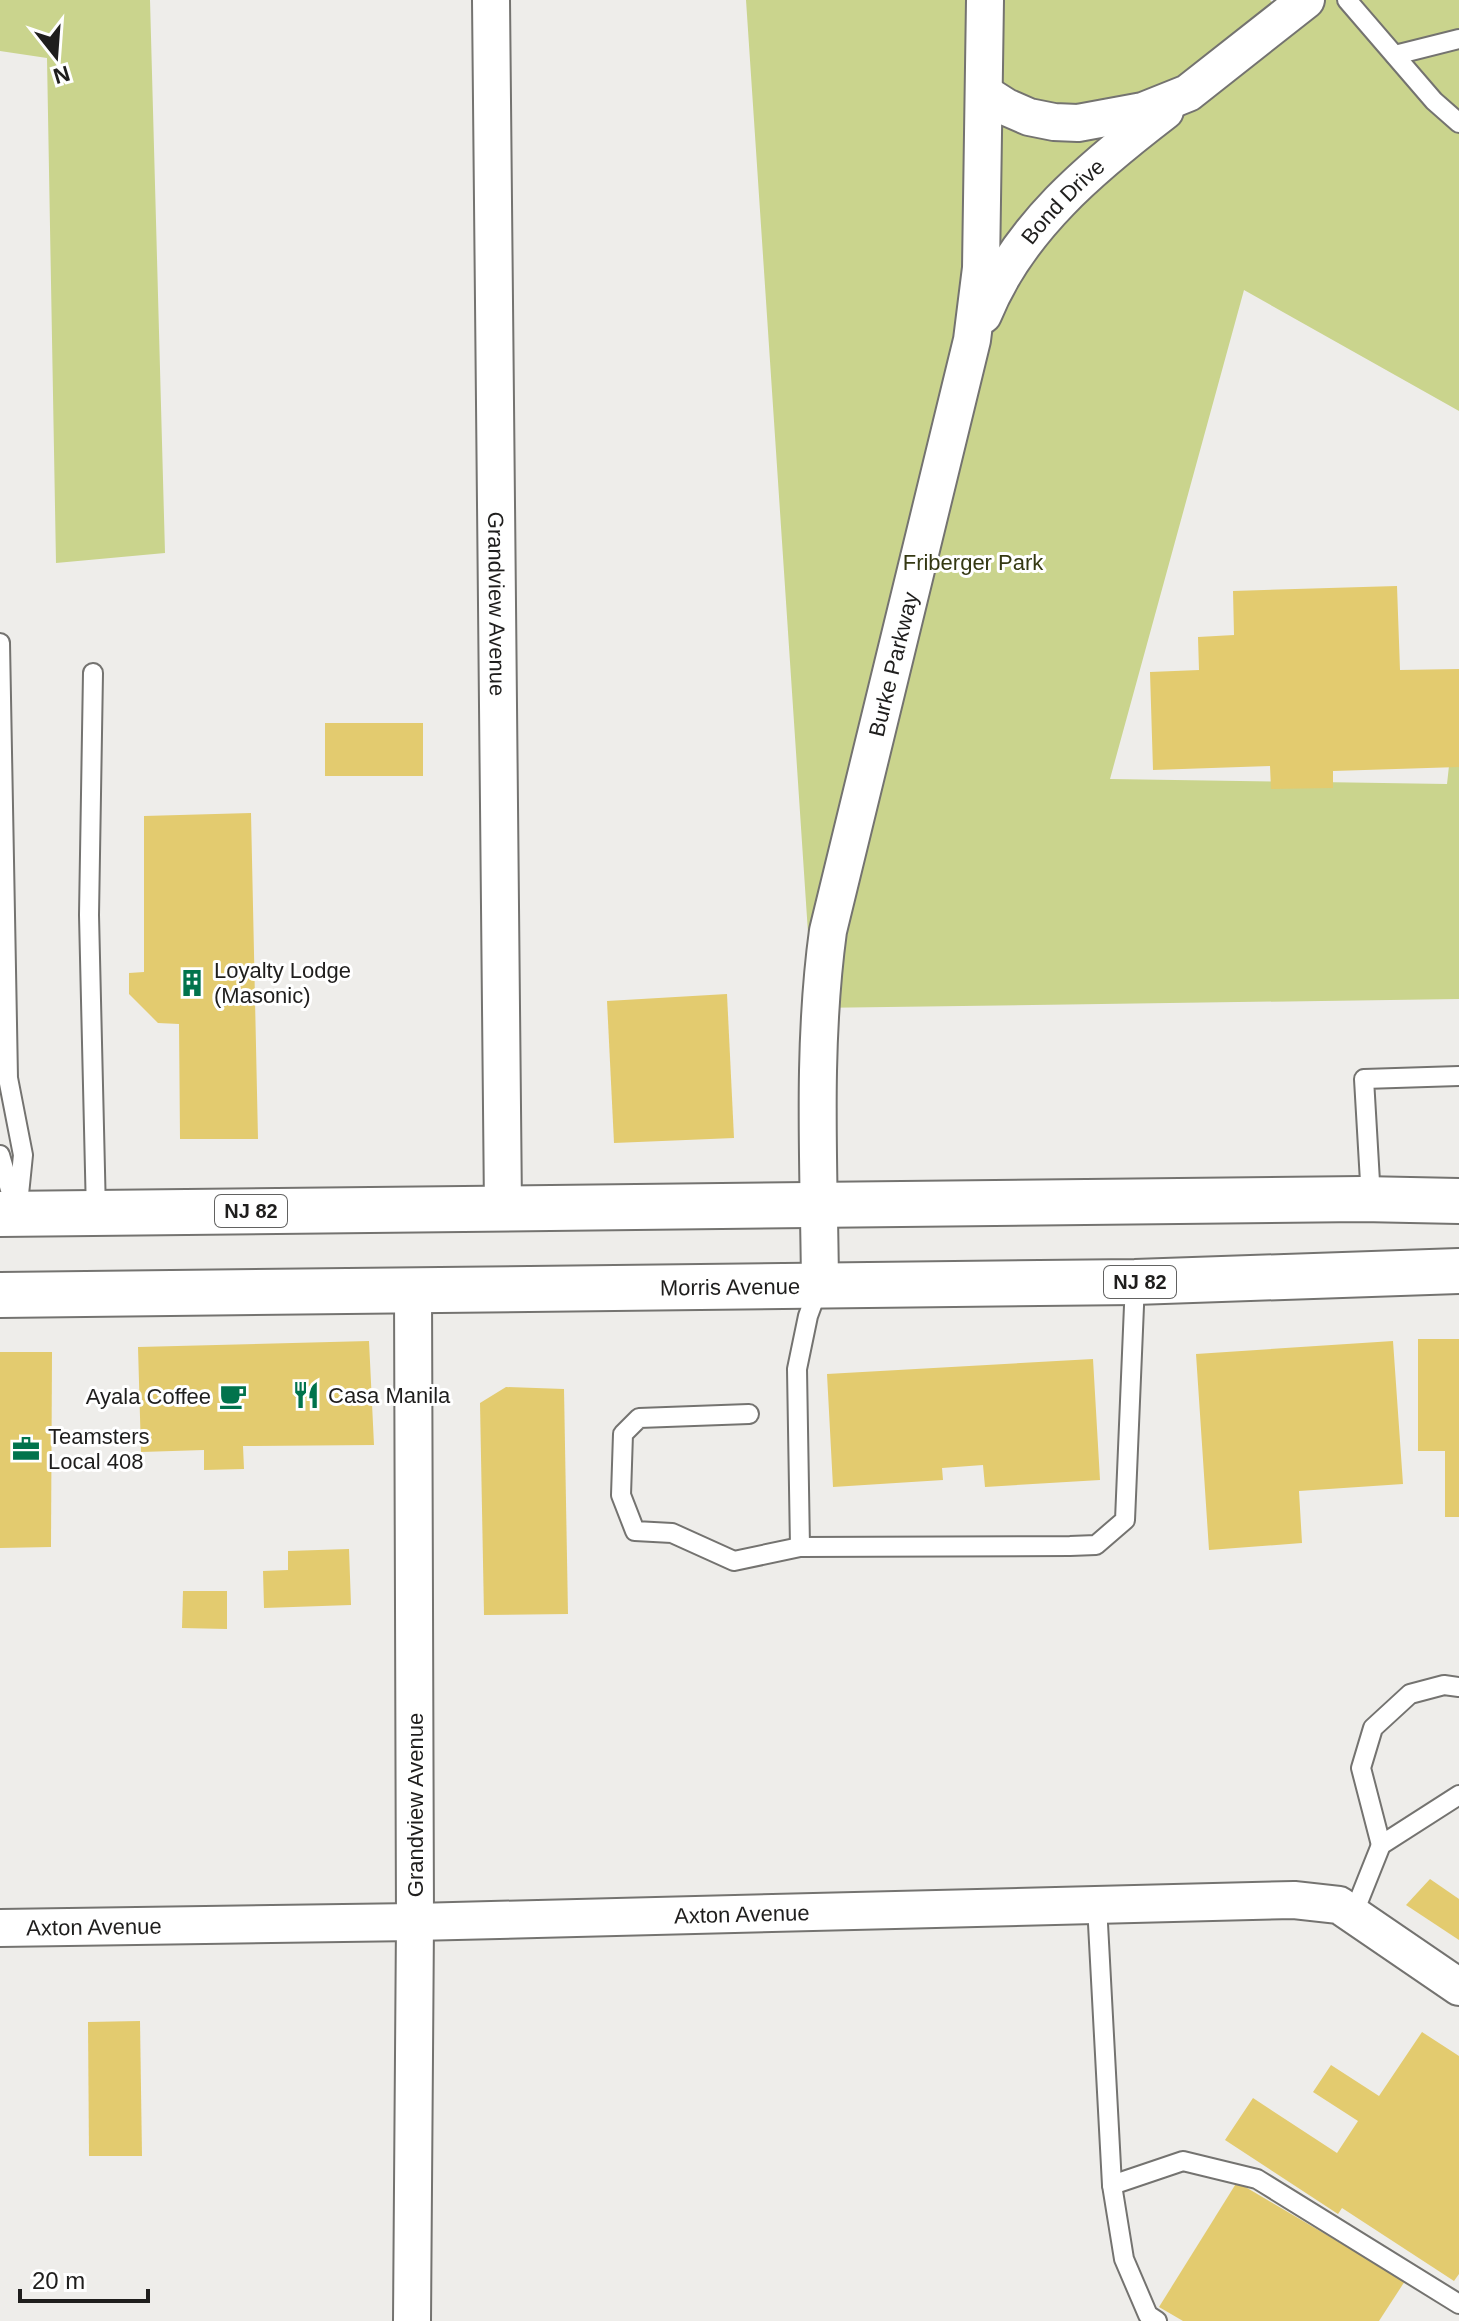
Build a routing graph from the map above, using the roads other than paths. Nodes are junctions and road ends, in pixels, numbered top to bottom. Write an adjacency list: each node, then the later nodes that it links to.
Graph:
1 (491, 0): 18 (street, Grandview Avenue)
2 (985, 0): 7 (street, Burke Parkway)
3 (1306, 0): 8 (street, Bond Drive)
4 (1347, 0): 6 (lane)
5 (1459, 39): 6 (lane)
6 (1395, 55): 9 (lane)
7 (984, 93): 8 (street, Bond Drive); 10 (street, Burke Parkway)
8 (1188, 93): 10 (street, Bond Drive)
9 (1459, 123)
10 (972, 340): 17 (street, Burke Parkway)
11 (0, 643): 20 (lane)
12 (93, 673): 19 (lane)
13 (1459, 1076): 15 (lane)
14 (0, 1155): 20 (lane)
15 (1371, 1199): 16 (main road, NJ 82); 17 (main road, NJ 82)
16 (1459, 1201)
17 (819, 1205): 18 (main road, NJ 82); 23 (street, Burke Parkway)
18 (503, 1208): 19 (main road, NJ 82)
19 (96, 1213): 20 (main road, NJ 82)
20 (9, 1214)
21 (1459, 1271): 22 (main road, Morris Avenue / NJ 82)
22 (1135, 1282): 23 (main road, Morris Avenue / NJ 82); 27 (lane)
23 (820, 1284): 24 (main road, Morris Avenue / NJ 82); 27 (lane)
24 (413, 1289): 25 (main road, Morris Avenue / NJ 82); 33 (street, Grandview Avenue)
25 (0, 1295)
26 (749, 1414): 27 (lane)
27 (800, 1547)
28 (1459, 1687): 30 (lane)
29 (1459, 1795): 30 (lane)
30 (1381, 1845): 32 (lane)
31 (1097, 1905): 32 (street, Axton Avenue); 33 (street, Axton Avenue); 36 (lane)
32 (1353, 1915): 35 (street, Axton Avenue)
33 (415, 1922): 34 (street, Axton Avenue); 38 (street, Grandview Avenue)
34 (0, 1928)
35 (1459, 1987)
36 (1112, 2185): 37 (lane); 39 (lane)
37 (1459, 2304)
38 (412, 2321)
39 (1157, 2321)

